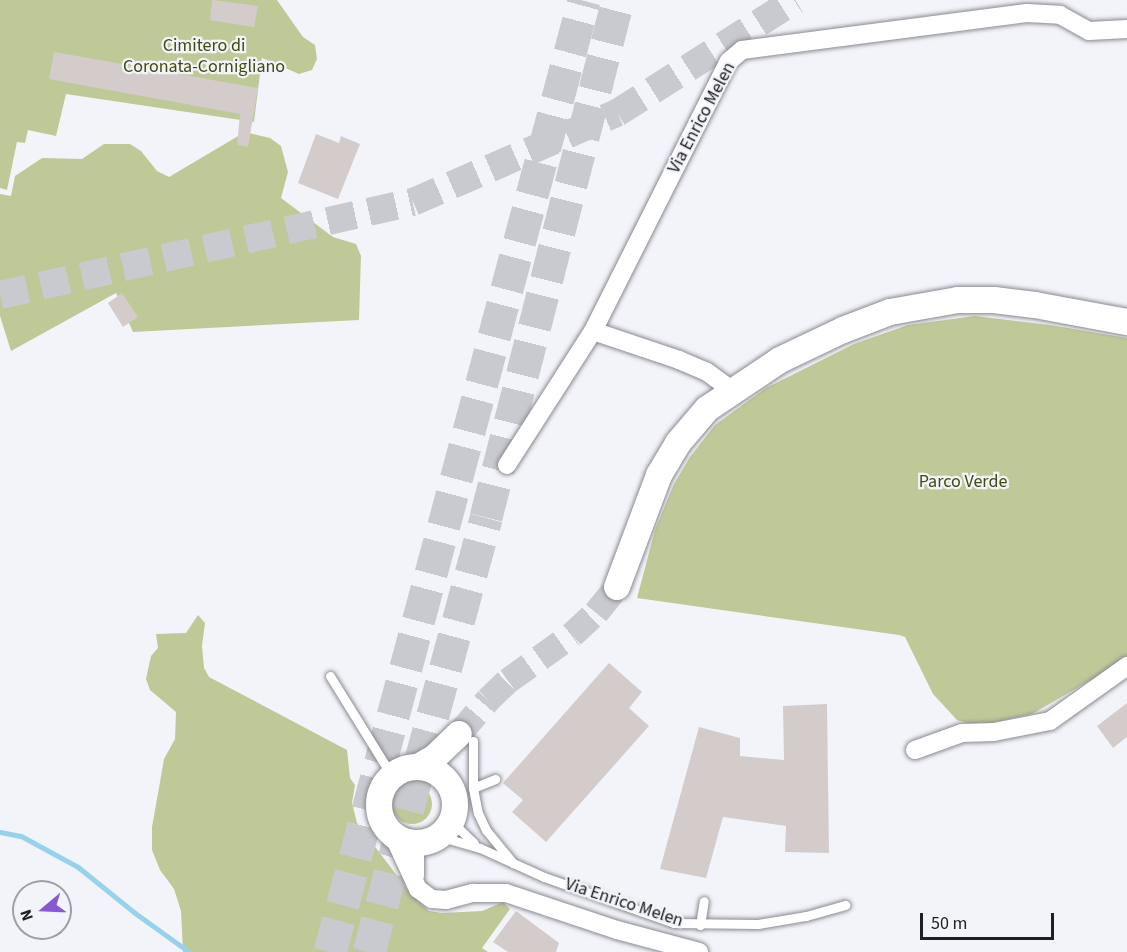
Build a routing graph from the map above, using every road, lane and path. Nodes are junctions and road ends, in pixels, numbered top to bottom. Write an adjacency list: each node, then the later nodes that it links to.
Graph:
1 (1127, 29): 3 (street, Via Enrico Melen)
2 (1127, 322): 4 (street)
3 (592, 331): 4 (street); 5 (street, Via Enrico Melen)
4 (732, 390): 6 (street)
5 (507, 465)
6 (617, 587)
7 (1127, 666): 10 (street)
8 (330, 676): 12 (lane)
9 (473, 741): 15 (lane)
10 (915, 750)
11 (418, 767): 12 (street); 14 (street); 14 (street)
12 (392, 776): 16 (street)
13 (495, 779): 15 (lane)
14 (447, 782): 16 (street)
15 (473, 788): 18 (lane)
16 (424, 833): 17 (lane, Via Enrico Melen); 17 (lane, Via Enrico Melen); 19 (street); 19 (street)
17 (480, 848): 18 (lane, Via Enrico Melen)
18 (515, 865): 22 (lane, Via Enrico Melen)
19 (415, 881): 23 (street)
20 (704, 901): 22 (lane)
21 (845, 905): 22 (lane, Via Enrico Melen)
22 (700, 925)
23 (698, 949)

